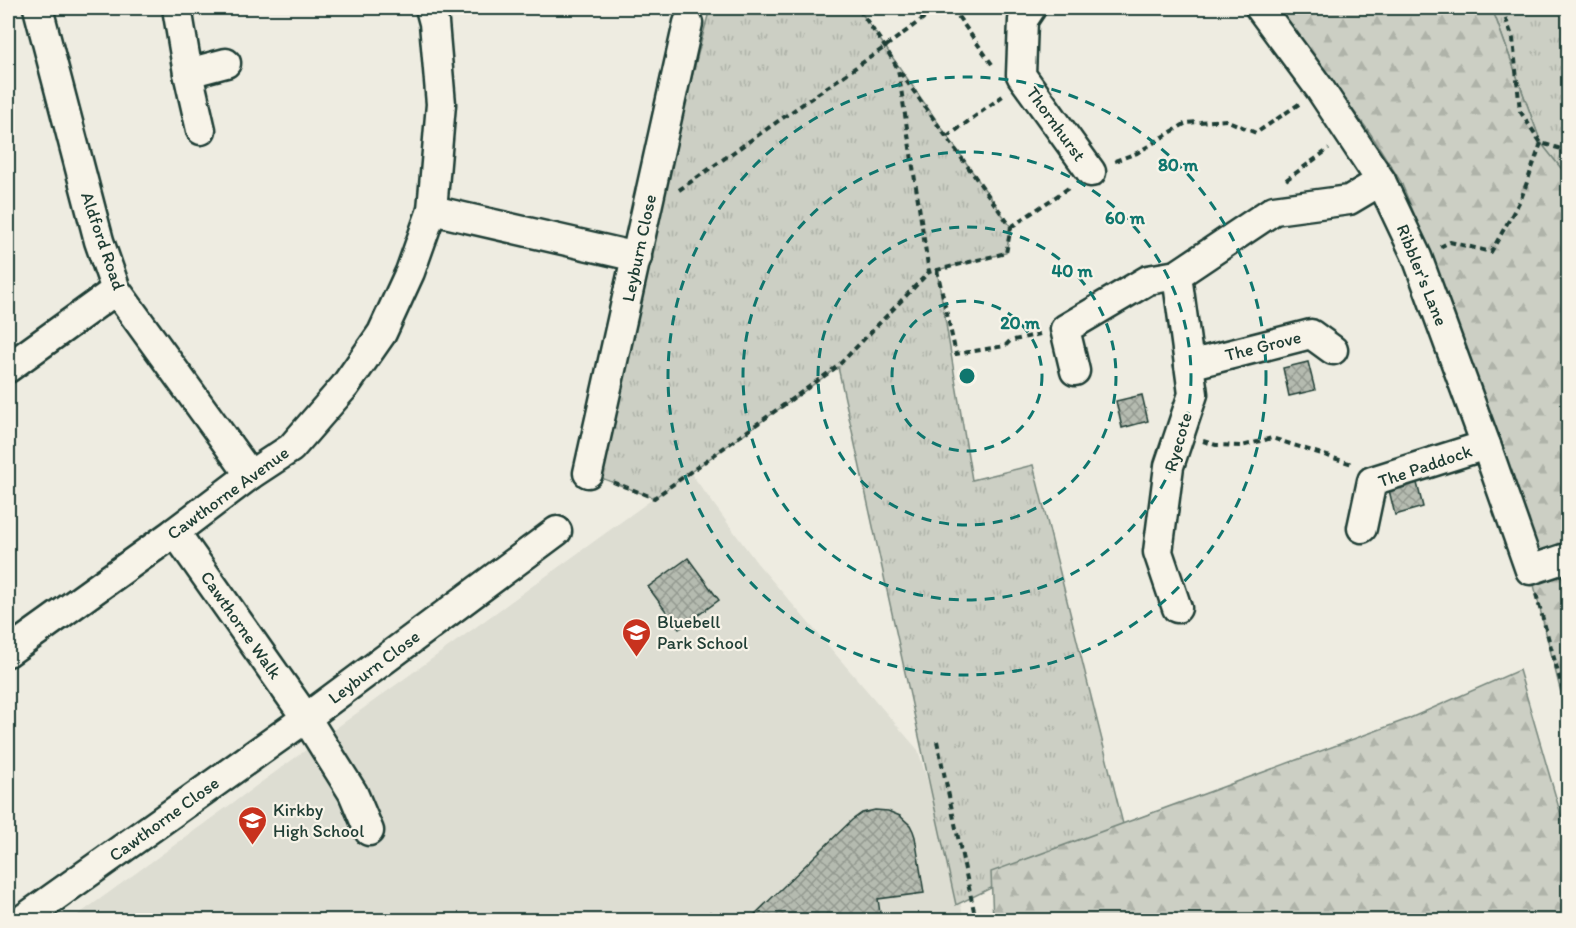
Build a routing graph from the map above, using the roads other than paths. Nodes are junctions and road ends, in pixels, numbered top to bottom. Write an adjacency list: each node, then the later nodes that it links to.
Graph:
1 (38, 8): 15 (street, Aldford Road)
2 (177, 8): 8 (street)
3 (430, 8): 12 (street, Cawthorne Avenue)
4 (1031, 8): 10 (street, Thornhurst)
5 (1260, 8): 11 (street, Ribbler's Lane)
6 (688, 23): 13 (street, Leyburn Close)
7 (226, 63): 8 (street)
8 (188, 73): 9 (street)
9 (201, 130)
10 (1091, 172)
11 (1381, 181): 14 (street); 20 (street, Ribbler's Lane)
12 (432, 210): 13 (street); 22 (street, Cawthorne Avenue)
13 (637, 257): 21 (street, Leyburn Close)
14 (1177, 275): 17 (street, Ryecote); 19 (street)
15 (116, 290): 18 (street); 22 (street, Aldford Road)
16 (1333, 350): 17 (street, The Grove)
17 (1189, 364): 27 (street, Ryecote)
18 (8, 368)
19 (1075, 371)
20 (1486, 445): 23 (street, The Paddock); 26 (street, Ribbler's Lane)
21 (588, 473)
22 (250, 475): 25 (street, Cawthorne Avenue)
23 (1362, 528)
24 (557, 531): 29 (street, Leyburn Close)
25 (175, 532): 28 (street, Cawthorne Avenue); 29 (street, Cawthorne Walk)
26 (1563, 559)
27 (1177, 608)
28 (8, 652)
29 (306, 718): 30 (street, Cawthorne Walk); 32 (street, Cawthorne Close)
30 (369, 831)
31 (8, 907): 32 (street)
32 (20, 921)

